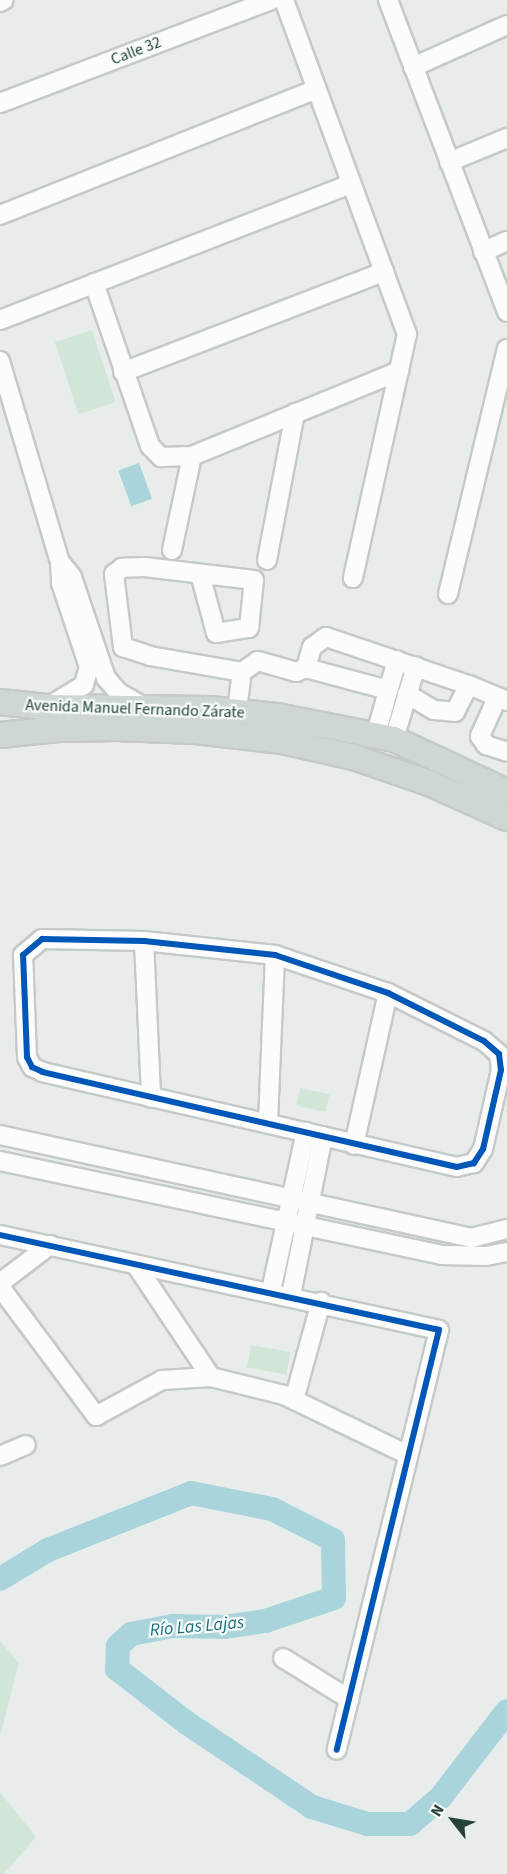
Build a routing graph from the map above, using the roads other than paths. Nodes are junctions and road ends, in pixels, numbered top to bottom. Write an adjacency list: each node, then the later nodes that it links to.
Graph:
1 (4, 0): 5 (street)
2 (271, 0): 9 (street, Calle 32)
3 (284, 0): 8 (street)
4 (388, 0): 7 (street)
5 (0, 2)
6 (507, 25): 7 (street)
7 (413, 67): 11 (street)
8 (316, 88): 12 (street); 13 (street)
9 (0, 103)
10 (507, 138): 11 (street)
11 (449, 162): 15 (street)
12 (351, 184): 16 (street); 17 (street)
13 (0, 215)
14 (507, 241): 15 (street)
15 (483, 252): 18 (street)
16 (384, 272): 22 (street); 23 (street)
17 (94, 283): 19 (street); 23 (street)
18 (507, 312)
19 (0, 320)
20 (507, 349): 24 (street)
21 (0, 361): 35 (street)
22 (399, 371): 25 (street); 30 (street)
23 (123, 372): 26 (street)
24 (500, 412): 31 (street)
25 (295, 413): 26 (street); 28 (street)
26 (192, 456): 27 (street)
27 (172, 550)
28 (267, 560)
29 (200, 574): 36 (street)
30 (353, 578)
31 (448, 594)
32 (397, 660): 33 (street); 34 (street); 38 (street)
33 (416, 666): 37 (street); 39 (street)
34 (306, 668): 36 (street); 38 (street)
35 (95, 671): 42 (street); 43 (street)
36 (242, 672): 44 (street)
37 (469, 684): 39 (street); 40 (street)
38 (388, 690): 46 (street)
39 (407, 694): 46 (street)
40 (502, 700): 47 (street)
41 (0, 702): 43 (main road, Avenida Manuel Fernando Zárate)
42 (142, 706): 43 (main road, Avenida Manuel Fernando Zárate); 44 (main road, Avenida Manuel Fernando Zárate)
43 (47, 707)
44 (237, 711): 46 (main road, Avenida Manuel Fernando Zárate)
45 (0, 735): 49 (main road, Avenida Manuel Fernando Zárate)
46 (385, 738): 48 (main road, Avenida Manuel Fernando Zárate)
47 (507, 752)
48 (507, 792)
49 (507, 818)
50 (144, 941): 51 (street); 53 (street); 53 (street)
51 (275, 955): 52 (street); 54 (street)
52 (388, 993): 57 (street); 57 (street)
53 (150, 1098): 54 (street)
54 (268, 1122): 55 (street)
55 (314, 1134): 57 (street); 59 (street); 60 (street)
56 (0, 1135): 59 (street)
57 (354, 1145)
58 (0, 1161): 61 (street)
59 (291, 1201): 60 (street); 61 (street)
60 (309, 1205): 62 (street); 63 (street)
61 (286, 1224): 62 (street); 70 (street)
62 (305, 1228): 66 (street); 71 (street)
63 (507, 1230)
64 (0, 1235): 65 (street)
65 (50, 1245): 67 (street); 69 (street)
66 (507, 1252)
67 (136, 1265): 68 (street); 73 (street)
68 (194, 1276): 70 (street); 73 (street)
69 (0, 1285): 74 (street)
70 (272, 1292): 71 (street)
71 (291, 1295): 72 (street)
72 (321, 1302): 75 (street); 77 (street)
73 (165, 1308): 74 (street)
74 (211, 1377): 75 (street)
75 (294, 1400): 77 (street)
76 (26, 1445): 78 (street)
77 (408, 1455): 80 (street)
78 (0, 1456)
79 (283, 1658): 80 (street)
80 (349, 1699): 81 (street)
81 (337, 1750)

